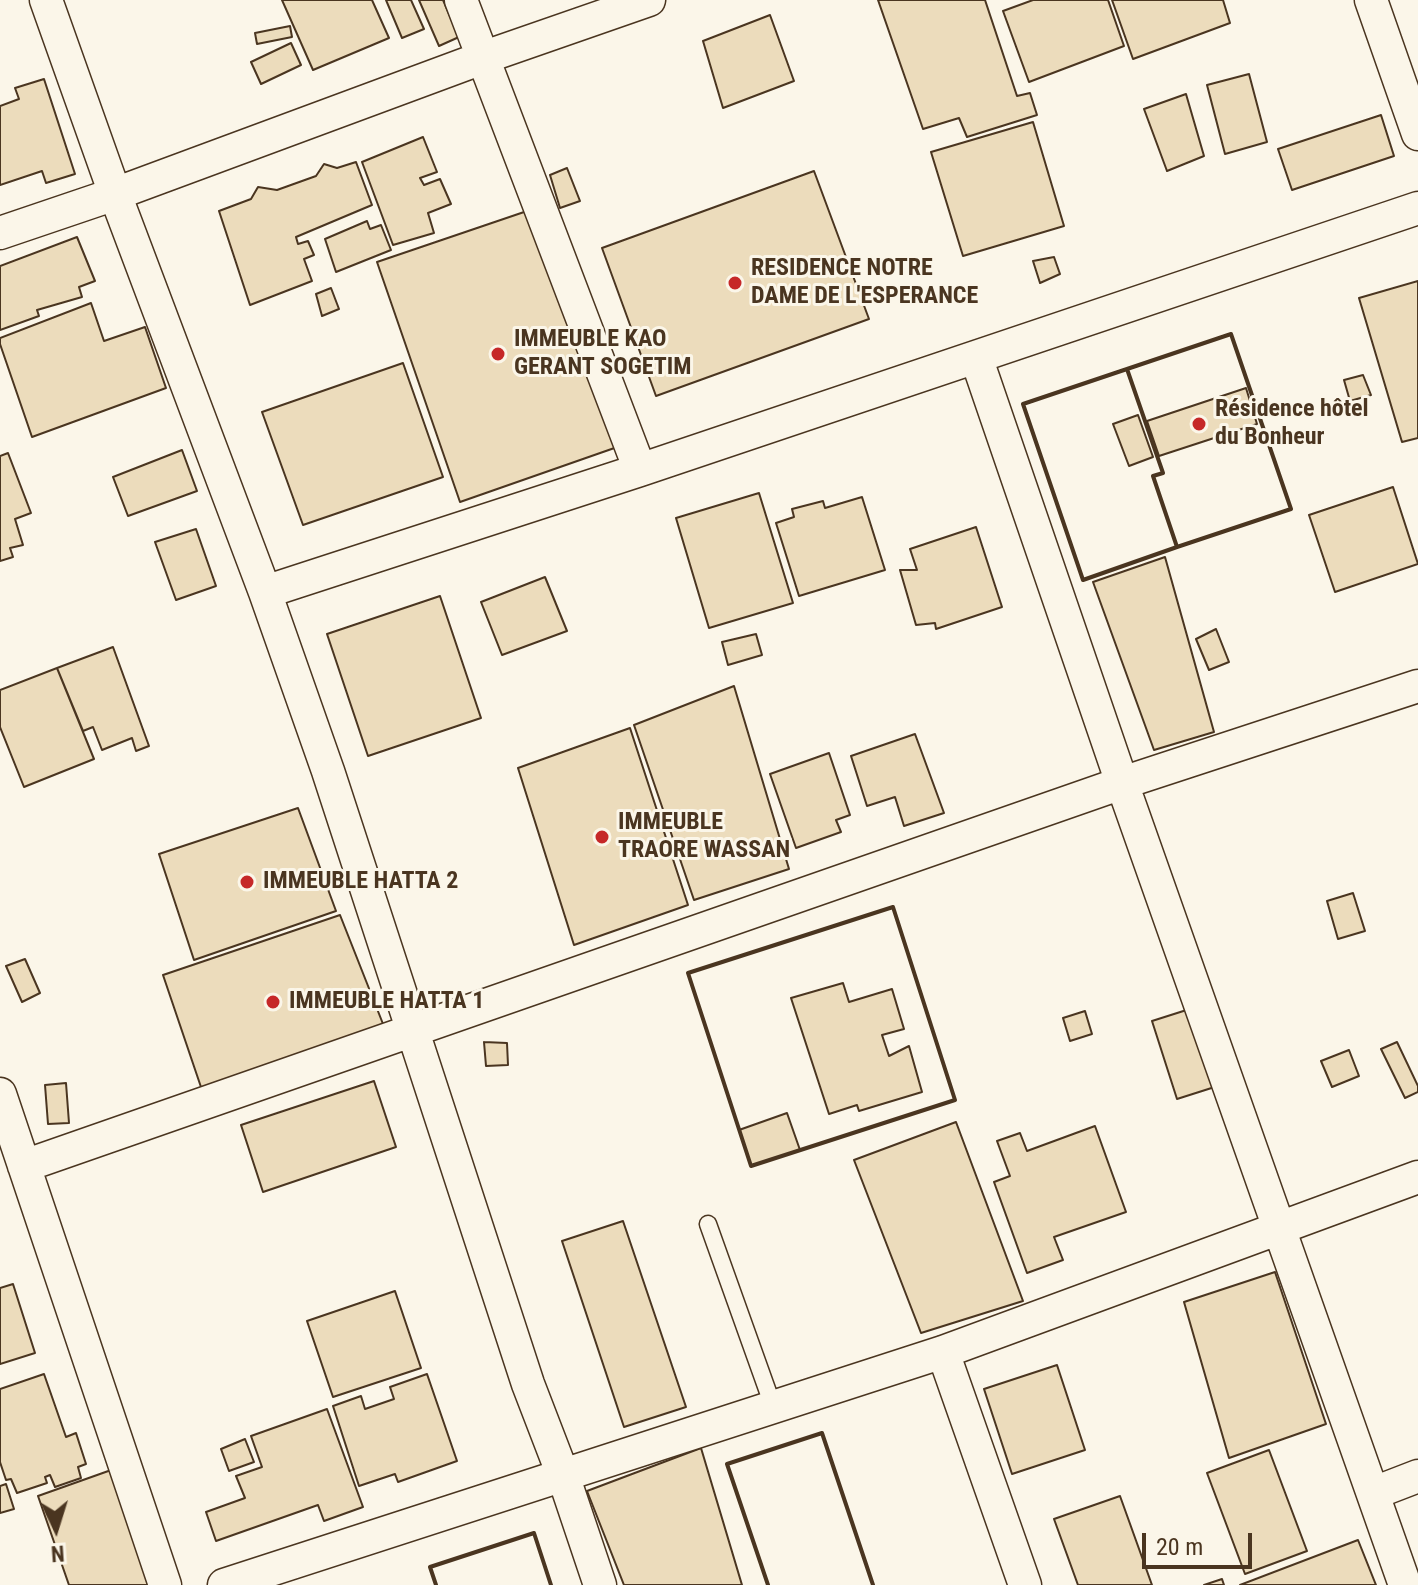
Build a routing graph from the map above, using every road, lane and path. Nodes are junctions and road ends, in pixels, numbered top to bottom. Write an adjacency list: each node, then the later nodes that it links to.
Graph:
1 (46, 0): 7 (street)
2 (461, 0): 5 (street)
3 (649, 0): 5 (street)
4 (1371, 0): 6 (street)
5 (482, 58): 7 (street); 11 (street)
6 (1418, 134)
7 (115, 194): 9 (street); 12 (street)
8 (1418, 208): 10 (street)
9 (0, 233)
10 (976, 357): 11 (street); 14 (street)
11 (640, 470): 12 (street)
12 (265, 592): 15 (street)
13 (1418, 686): 14 (street)
14 (1122, 783): 15 (street); 20 (street)
15 (413, 1030): 17 (street); 23 (street)
16 (0, 1094): 17 (street)
17 (24, 1166): 26 (street)
18 (1418, 1177): 20 (street)
19 (708, 1224): 22 (lane)
20 (1278, 1227): 21 (street); 25 (street)
21 (943, 1352): 22 (street); 29 (street)
22 (773, 1406): 23 (street)
23 (563, 1475): 27 (street); 28 (street)
24 (1418, 1476): 25 (street)
25 (1374, 1493): 30 (street)
26 (165, 1585)
27 (224, 1585)
28 (600, 1585)
29 (1025, 1585)
30 (1405, 1585)

